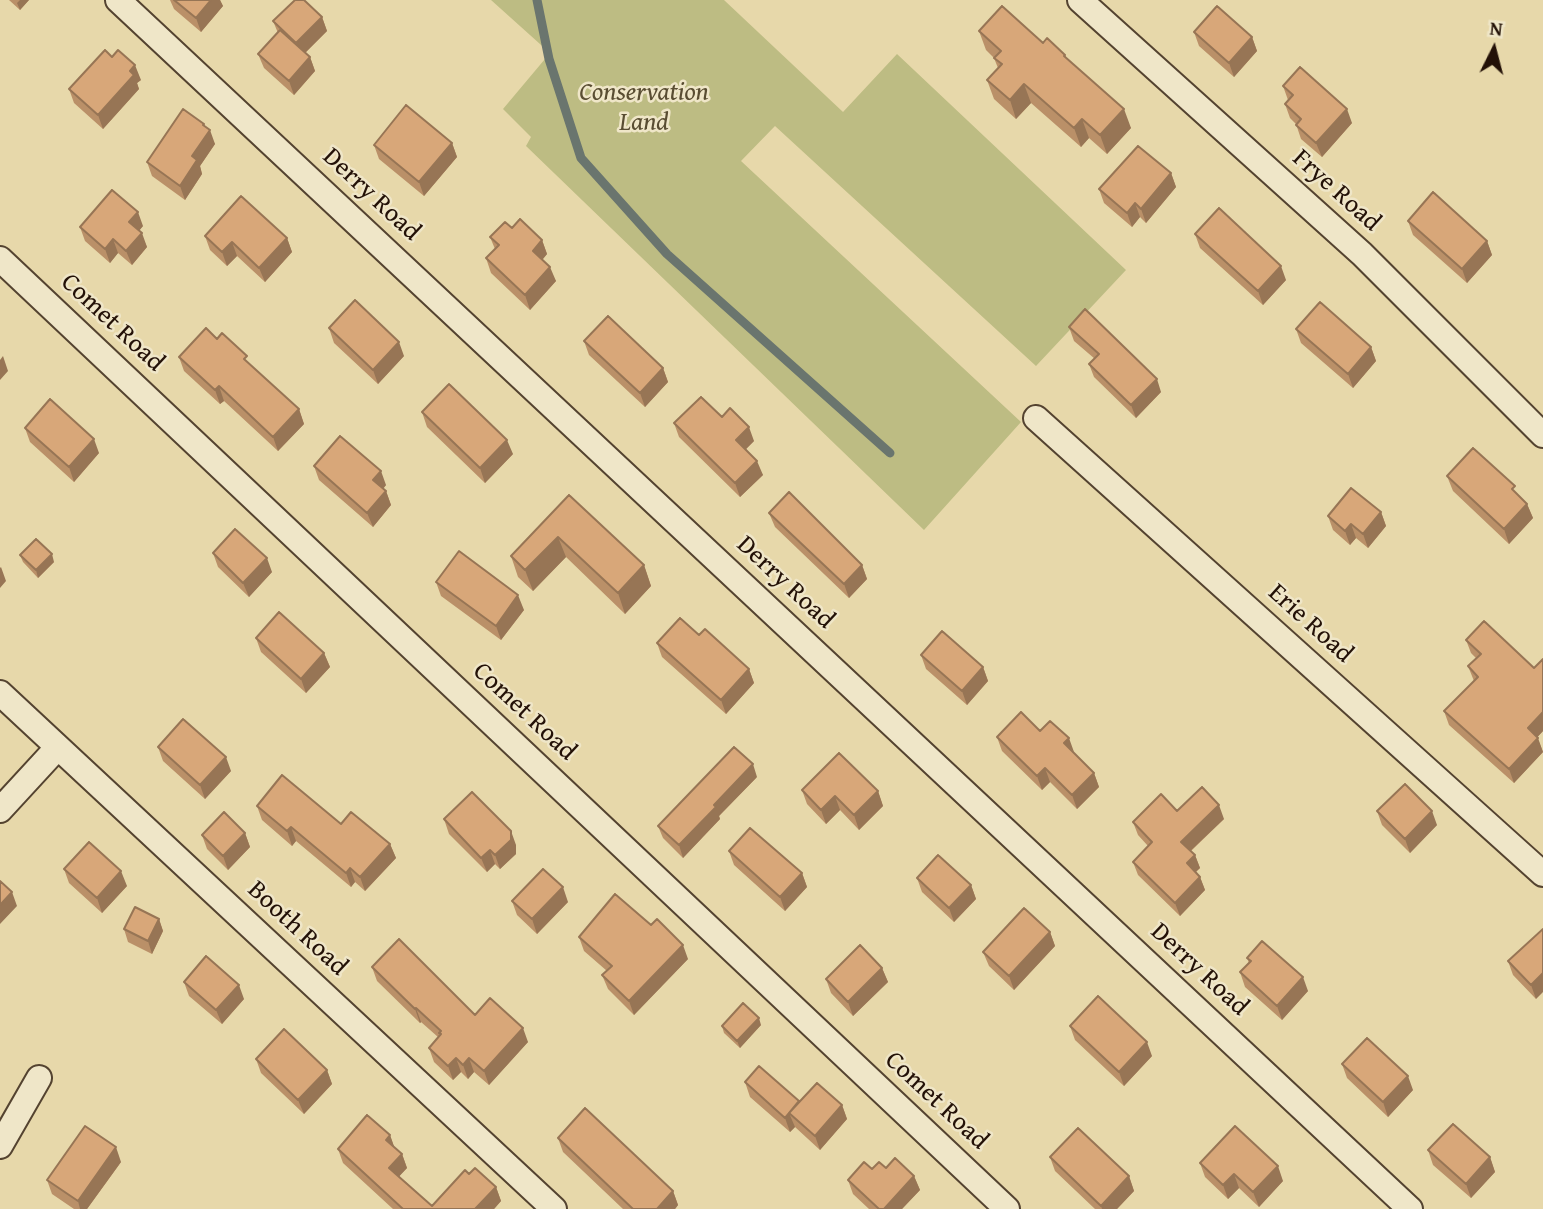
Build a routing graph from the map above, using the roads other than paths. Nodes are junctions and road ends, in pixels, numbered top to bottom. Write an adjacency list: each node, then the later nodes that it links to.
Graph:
1 (118, 0): 14 (street, Derry Road)
2 (1080, 0): 5 (street, Frye Road)
3 (0, 258): 13 (street, Comet Road)
4 (1037, 418): 9 (street, Erie Road)
5 (1543, 436)
6 (0, 693): 7 (street, Booth Road)
7 (58, 747): 8 (street); 12 (street, Booth Road)
8 (0, 810)
9 (1543, 874)
10 (39, 1078): 11 (street)
11 (0, 1146)
12 (554, 1209)
13 (1007, 1209)
14 (1410, 1209)

